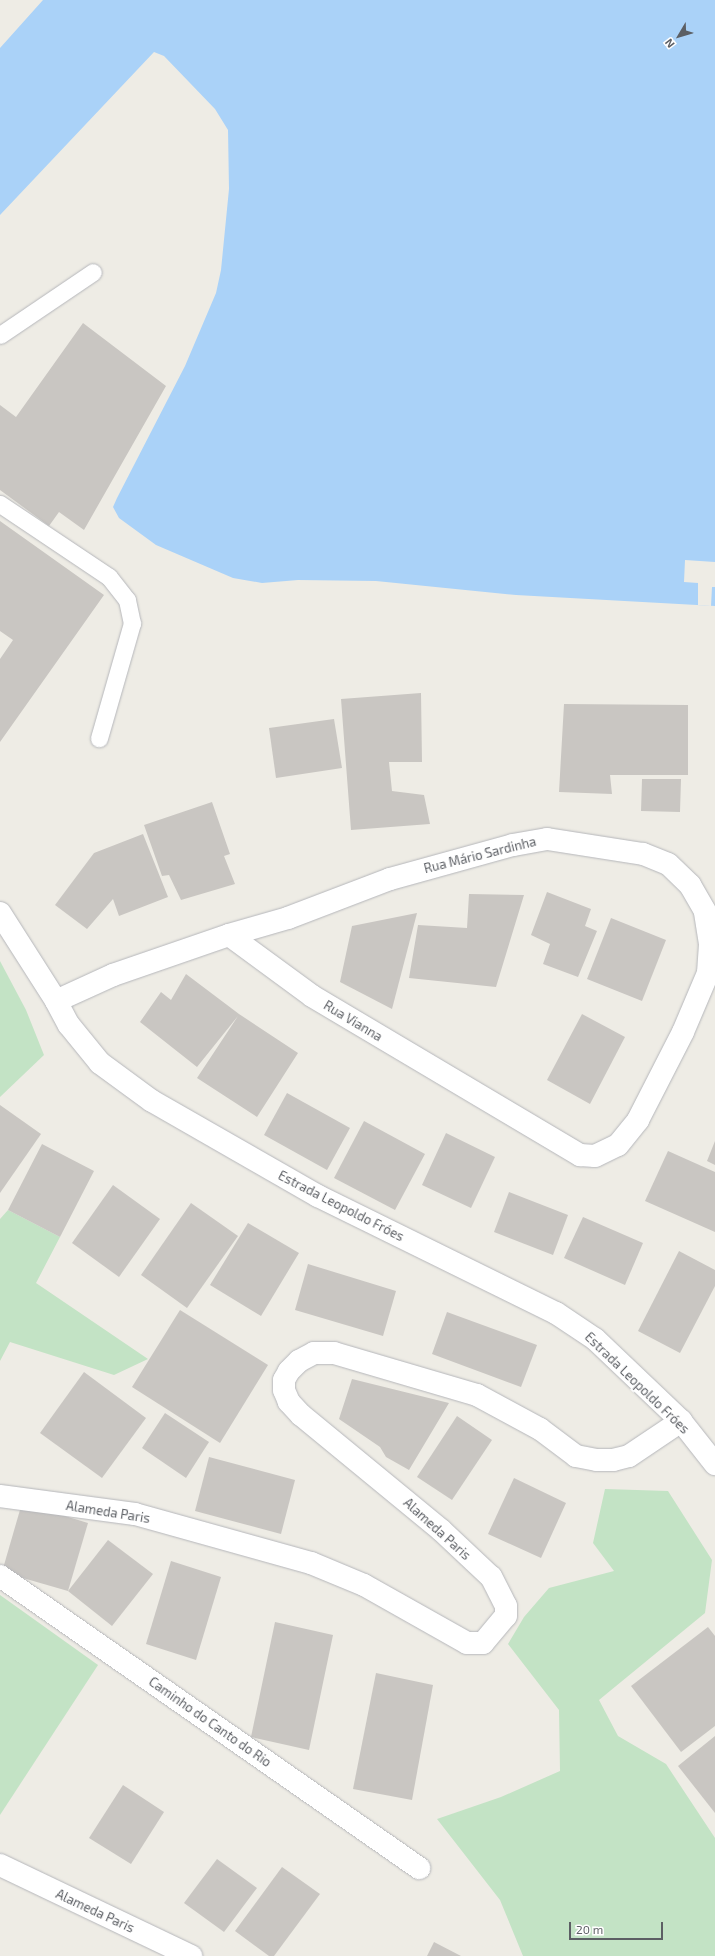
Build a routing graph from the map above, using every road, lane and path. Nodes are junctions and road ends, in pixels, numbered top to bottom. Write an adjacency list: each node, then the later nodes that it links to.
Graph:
1 (93, 272): 2 (lane)
2 (0, 335)
3 (0, 504): 4 (lane)
4 (99, 738)
5 (0, 913): 7 (street, Estrada Leopoldo Fróes)
6 (229, 935): 7 (street); 8 (street, Rua Vianna); 8 (street, Rua Mário Sardinha)
7 (56, 1001): 9 (street, Estrada Leopoldo Fróes)
8 (638, 1120)
9 (681, 1421): 10 (street, Estrada Leopoldo Fróes); 11 (street, Alameda Paris)
10 (715, 1464)
11 (0, 1496)
12 (0, 1576): 14 (street, Caminho do Canto do Rio)
13 (0, 1866): 15 (street, Alameda Paris)
14 (419, 1868)
15 (191, 1956)

